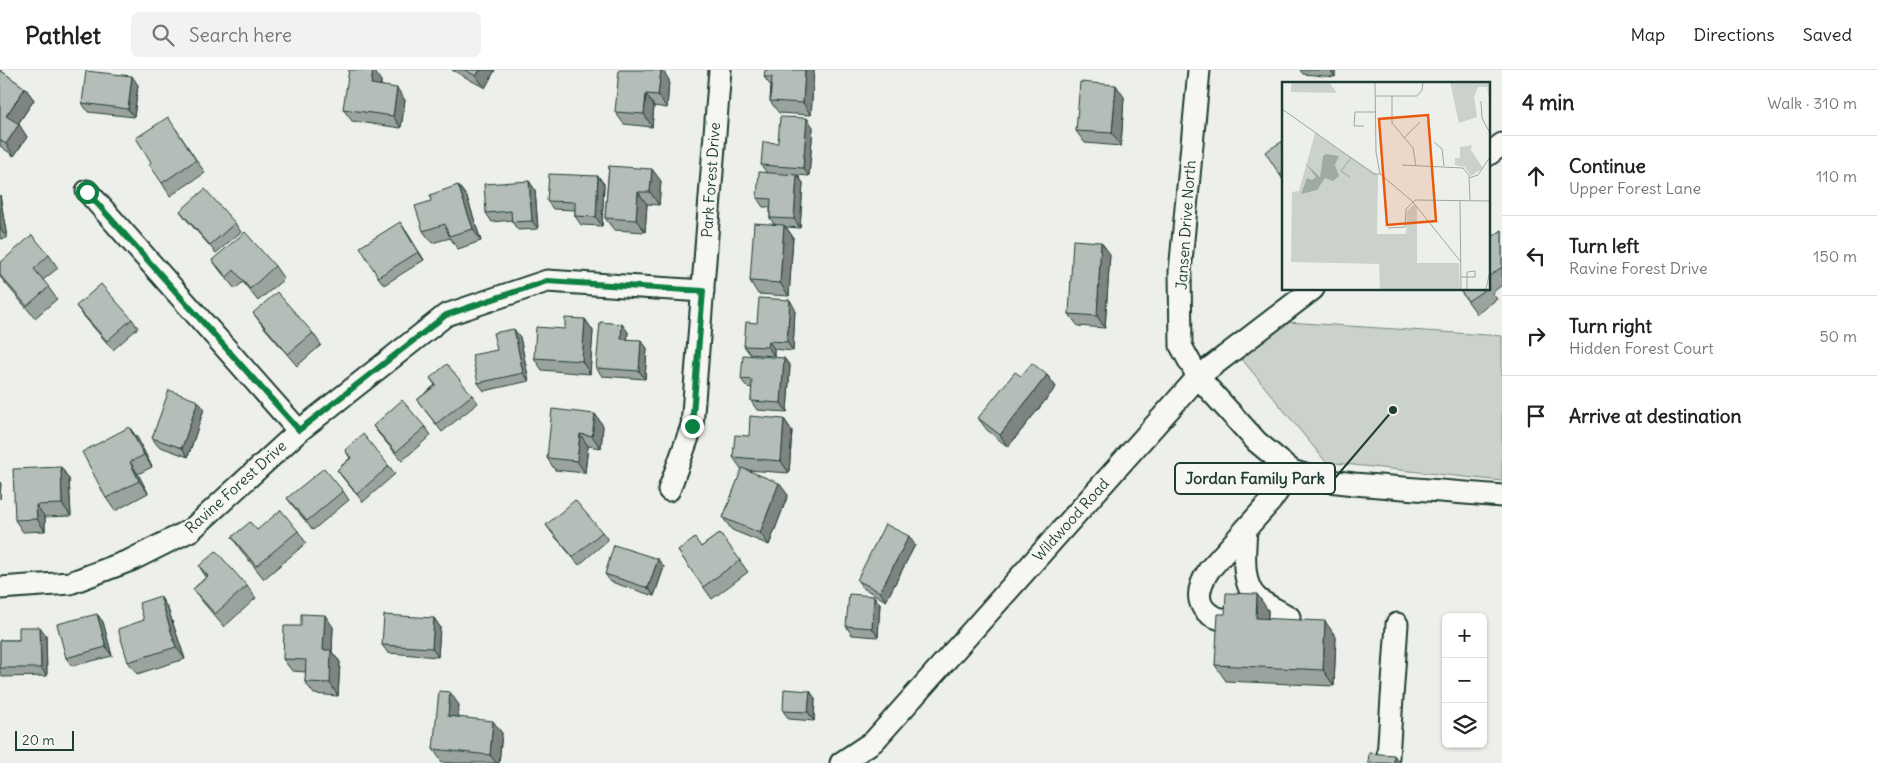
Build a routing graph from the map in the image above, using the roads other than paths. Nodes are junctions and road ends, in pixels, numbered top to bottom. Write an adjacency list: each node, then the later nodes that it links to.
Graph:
1 (720, 70): 7 (street, Park Forest Drive)
2 (1199, 70): 8 (street, Jansen Drive North)
3 (1502, 144): 4 (street)
4 (1490, 153)
5 (87, 192): 9 (street)
6 (1312, 290): 8 (street, Wildwood Road)
7 (703, 291): 9 (street, Ravine Forest Drive); 11 (street, Park Forest Drive)
8 (1198, 377): 10 (street, Jansen Drive North); 19 (street, Wildwood Road)
9 (299, 430): 14 (street, Ravine Forest Drive)
10 (1292, 471): 12 (street); 13 (street)
11 (669, 490)
12 (1502, 496)
13 (1246, 529): 15 (street); 16 (street)
14 (0, 588)
15 (1289, 617)
16 (1231, 621)
17 (1397, 624): 18 (street)
18 (1388, 757)
19 (840, 763)

